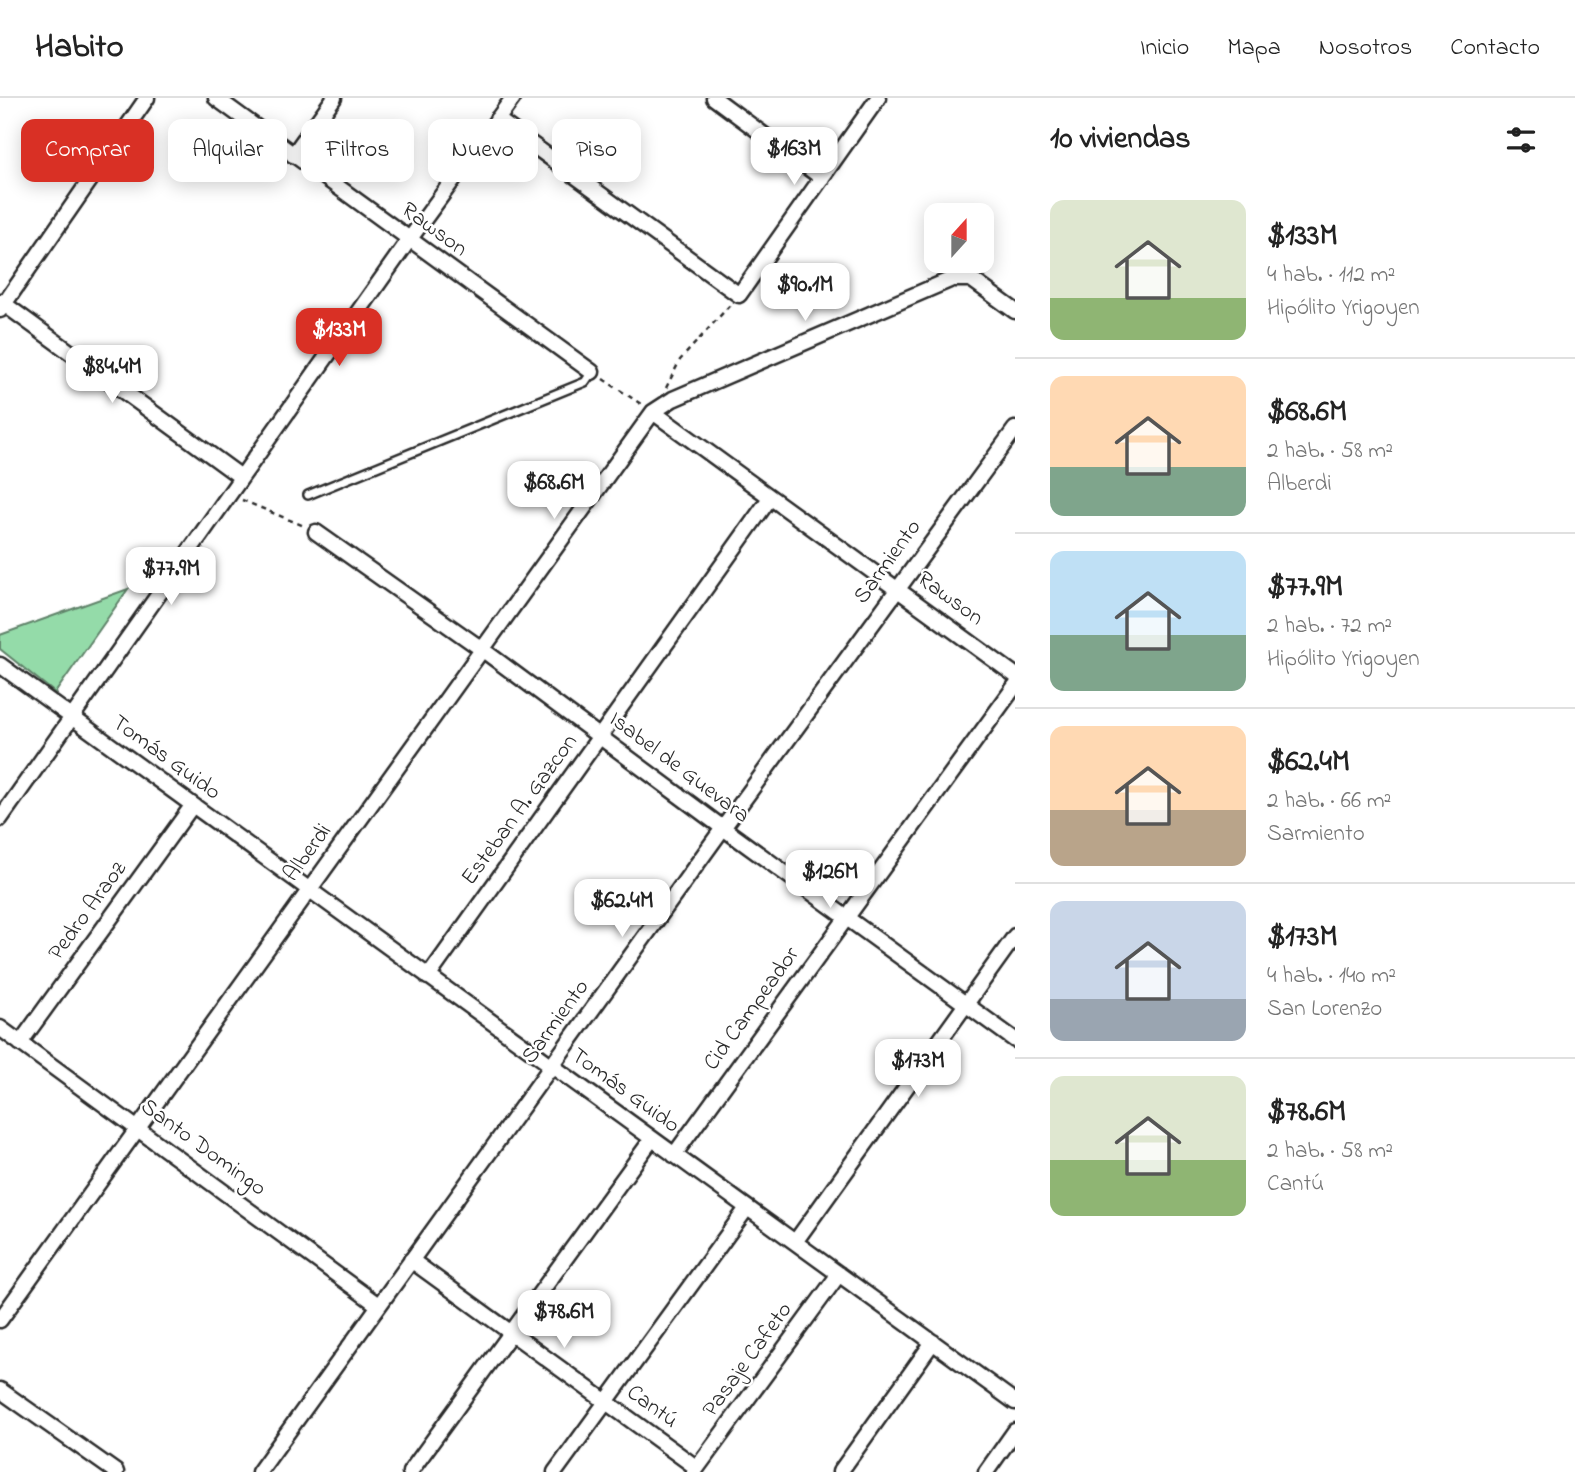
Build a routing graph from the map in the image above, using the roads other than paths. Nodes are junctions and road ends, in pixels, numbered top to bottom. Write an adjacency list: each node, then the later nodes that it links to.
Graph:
1 (147, 98): 13 (street)
2 (216, 98): 9 (street, Rawson)
3 (334, 98): 9 (street)
4 (513, 98): 7 (street)
5 (714, 98): 10 (street)
6 (878, 98): 10 (street)
7 (497, 119)
8 (538, 149): 10 (street)
9 (293, 155): 12 (street, Rawson)
10 (822, 178)
11 (451, 182): 12 (street)
12 (409, 240): 15 (street, Rawson); 18 (street)
13 (1, 305): 18 (street)
14 (1015, 312): 16 (street)
15 (592, 372): 19 (lane)
16 (653, 412): 20 (street, Rawson); 23 (street, Alberdi)
17 (1015, 429): 22 (street, Sarmiento)
18 (242, 477): 27 (street)
19 (308, 495)
20 (770, 498): 22 (street, Rawson); 28 (street, Esteban A. Gazcon)
21 (316, 532): 23 (street, Isabel de Guevara)
22 (897, 588): 25 (street, Rawson); 31 (street, Sarmiento)
23 (483, 650): 28 (street, Isabel de Guevara); 32 (street, Alberdi)
24 (0, 665): 27 (street, Tomás Guido)
25 (1015, 675)
26 (1015, 686): 33 (street, Cid Campeador)
27 (73, 717): 29 (street, Tomás Guido); 30 (street)
28 (601, 737): 31 (street, Isabel de Guevara); 35 (street, Esteban A. Gazcon)
29 (192, 806): 32 (street, Tomás Guido); 39 (street, Pedro Araoz)
30 (0, 819)
31 (723, 828): 33 (street, Isabel de Guevara); 40 (street, Sarmiento)
32 (309, 890): 35 (street, Tomás Guido); 41 (street, Alberdi)
33 (845, 918): 36 (street, Isabel de Guevara); 43 (street, Cid Campeador)
34 (1015, 936): 36 (street)
35 (428, 977): 40 (street, Tomás Guido)
36 (965, 1004): 38 (street, Isabel de Guevara); 45 (street)
37 (0, 1028): 39 (street, Santo Domingo)
38 (1015, 1040)
39 (20, 1043): 41 (street, Santo Domingo)
40 (552, 1066): 42 (street, Tomás Guido); 46 (street, Sarmiento)
41 (139, 1129): 48 (street, Santo Domingo); 49 (street, Alberdi)
42 (652, 1139): 43 (street, Tomás Guido); 50 (street)
43 (674, 1155): 44 (street, Tomás Guido)
44 (747, 1208): 45 (street, Tomás Guido); 53 (street)
45 (795, 1242): 47 (street, Tomás Guido)
46 (411, 1260): 48 (street, Sarmiento); 50 (street, Cantú)
47 (839, 1274): 51 (street, Tomás Guido); 56 (street, Pasaje Cafeto)
48 (377, 1305): 58 (street, Sarmiento)
49 (0, 1320)
50 (511, 1333): 53 (street, Cantú); 59 (street)
51 (933, 1342): 54 (street, Tomás Guido); 61 (street)
52 (0, 1390): 57 (street)
53 (606, 1402): 56 (street, Cantú); 60 (street)
54 (1015, 1402)
55 (1015, 1431): 62 (street)
56 (695, 1470)
57 (116, 1472)
58 (259, 1472)
59 (411, 1472)
60 (555, 1472)
61 (840, 1472)
62 (986, 1472)

